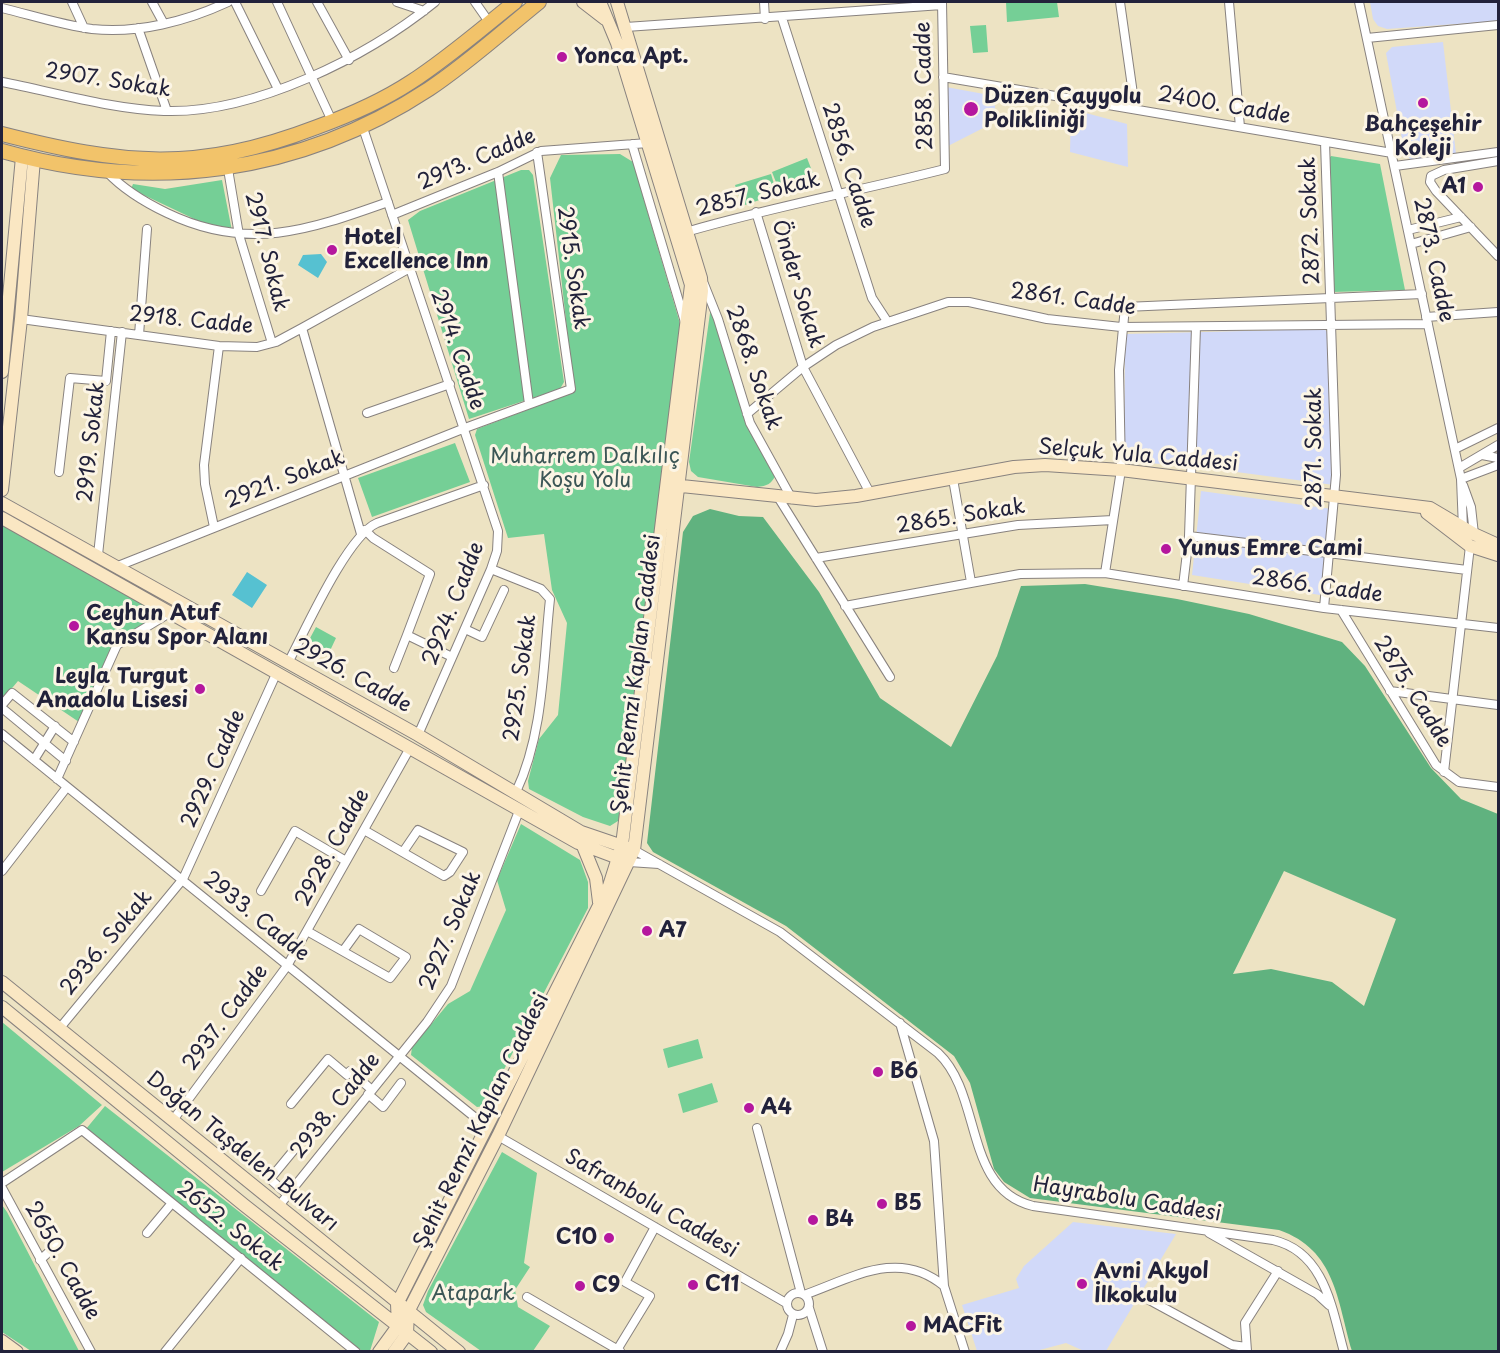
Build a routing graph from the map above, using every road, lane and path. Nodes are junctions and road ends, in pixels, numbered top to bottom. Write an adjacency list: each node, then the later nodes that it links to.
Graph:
1 (72, 2): 29 (street)
2 (152, 2): 26 (street)
3 (228, 2): 26 (street)
4 (235, 2): 36 (street)
5 (277, 2): 33 (street)
6 (317, 2): 32 (street)
7 (397, 2): 21 (street)
8 (435, 2): 21 (street, 2907. Sokak)
9 (475, 2): 24 (street)
10 (516, 2): 24 (main road)
11 (540, 2): 40 (main road)
12 (582, 2): 25 (main road)
13 (600, 2): 25 (main road, Şehit Remzi Kaplan Caddesi)
14 (617, 2): 28 (main road, Şehit Remzi Kaplan Caddesi)
15 (764, 2): 23 (street)
16 (1120, 2): 37 (street)
17 (1229, 2): 41 (street)
18 (1359, 2): 31 (street, 2873. Cadde)
19 (942, 3): 22 (street); 34 (street, 2858. Cadde)
20 (2, 8): 29 (street)
21 (424, 11): 32 (street, 2907. Sokak)
22 (782, 18): 23 (street); 58 (street, 2856. Cadde)
23 (765, 19): 28 (street)
24 (489, 22): 39 (main road)
25 (610, 23): 45 (main road, Şehit Remzi Kaplan Caddesi)
26 (164, 24): 30 (street)
27 (1498, 25): 31 (street)
28 (626, 27): 66 (main road, Şehit Remzi Kaplan Caddesi)
29 (84, 28): 30 (street)
30 (138, 28): 38 (street)
31 (1367, 38): 50 (street, 2873. Cadde)
32 (349, 60): 33 (street, 2907. Sokak)
33 (311, 76): 36 (street, 2907. Sokak); 39 (street)
34 (943, 77): 37 (street, 2400. Cadde); 55 (street, 2858. Cadde)
35 (2, 82): 38 (street, 2907. Sokak)
36 (278, 88): 38 (street, 2907. Sokak)
37 (1135, 108): 41 (street, 2400. Cadde)
38 (167, 111)
39 (332, 121): 43 (main road)
40 (362, 125): 54 (main road); 59 (street, 2914. Cadde)
41 (1240, 127): 44 (street, 2400. Cadde)
42 (2, 134): 43 (main road)
43 (30, 141): 51 (main road)
44 (1325, 142): 50 (street, 2400. Cadde); 73 (street, 2872. Sokak)
45 (648, 143): 46 (street, 2913. Cadde); 79 (main road, Şehit Remzi Kaplan Caddesi)
46 (632, 144): 48 (street, 2913. Cadde); 79 (street)
47 (2, 151): 51 (main road)
48 (537, 152): 57 (street, 2913. Cadde); 92 (street, 2915. Sokak)
49 (1498, 152): 53 (street)
50 (1392, 153): 53 (street, 2873. Cadde)
51 (28, 158): 56 (main road); 75 (main road); 76 (main road)
52 (1498, 161): 62 (street)
53 (1395, 166): 65 (street, 2873. Cadde)
54 (228, 169): 56 (main road); 67 (street, 2917. Sokak)
55 (945, 169): 58 (street, 2857. Sokak)
56 (107, 172): 67 (street)
57 (498, 172): 61 (street, 2913. Cadde); 93 (street)
58 (838, 194): 60 (street, 2857. Sokak); 78 (street, 2856. Cadde)
59 (388, 202): 61 (street, 2914. Cadde); 67 (street)
60 (756, 212): 66 (street, 2857. Sokak); 89 (street, Önder Sokak)
61 (392, 214): 70 (street, 2914. Cadde)
62 (1461, 217): 63 (street); 65 (street)
63 (1471, 227): 68 (street); 69 (street)
64 (147, 229): 86 (street)
65 (1408, 230): 68 (street, 2873. Cadde)
66 (686, 232): 71 (main road, Şehit Remzi Kaplan Caddesi)
67 (239, 235): 87 (street, 2917. Sokak)
68 (1411, 244): 72 (street, 2873. Cadde)
69 (1498, 256)
70 (410, 268): 83 (street, 2918. Cadde); 91 (street, 2914. Cadde)
71 (701, 278): 95 (street, 2868. Sokak); 111 (main road, Şehit Remzi Kaplan Caddesi)
72 (1422, 294): 73 (street, 2861. Cadde); 77 (street, 2873. Cadde)
73 (1332, 298): 80 (street, 2872. Sokak); 81 (street, 2861. Cadde)
74 (1498, 312): 77 (street, 2861. Cadde)
75 (4, 318): 76 (main road); 90 (main road)
76 (21, 319): 84 (street, 2918. Cadde); 112 (main road)
77 (1427, 320): 80 (street, 2861. Cadde); 99 (street, 2873. Cadde)
78 (887, 321): 81 (street, 2861. Cadde); 89 (street, 2861. Cadde)
79 (686, 325): 111 (main road, Şehit Remzi Kaplan Caddesi)
80 (1332, 325): 82 (street, 2861. Cadde); 114 (street, 2871. Sokak)
81 (1121, 327): 82 (street, 2861. Cadde); 104 (street)
82 (1196, 327): 107 (street)
83 (302, 328): 87 (street, 2918. Cadde); 106 (street)
84 (111, 331): 85 (street, 2918. Cadde); 105 (street)
85 (122, 332): 86 (street, 2918. Cadde); 128 (street, 2919. Sokak)
86 (139, 335): 88 (street, 2918. Cadde)
87 (272, 343): 88 (street, 2918. Cadde)
88 (219, 346): 121 (street)
89 (803, 367): 95 (street, 2861. Cadde); 113 (street, Önder Sokak)
90 (2, 372)
91 (450, 384): 94 (street); 96 (street, 2914. Cadde)
92 (571, 389): 93 (street, 2921. Sokak)
93 (529, 404): 96 (street, 2921. Sokak)
94 (367, 413)
95 (747, 414): 116 (street, 2868. Sokak)
96 (465, 428): 106 (street, 2921. Sokak); 110 (street, 2914. Cadde)
97 (1498, 428): 99 (street)
98 (1498, 445): 100 (street)
99 (1455, 449): 103 (street, 2873. Cadde)
100 (1482, 455): 101 (street); 103 (street)
101 (1498, 458)
102 (1498, 465): 109 (street)
103 (1459, 468): 109 (street, 2873. Cadde)
104 (1120, 470): 107 (main road, Selçuk Yula Caddesi); 108 (main road, Selçuk Yula Caddesi); 120 (street)
105 (59, 472)
106 (346, 476): 121 (street, 2921. Sokak); 122 (street)
107 (1191, 478): 114 (main road, Selçuk Yula Caddesi); 124 (street)
108 (953, 479): 113 (main road, Selçuk Yula Caddesi); 123 (street)
109 (1461, 479): 125 (street, 2873. Cadde); 125 (street)
110 (484, 485): 122 (street); 132 (street, 2924. Cadde)
111 (674, 486): 115 (main road, Selçuk Yula Caddesi); 170 (main road, Şehit Remzi Kaplan Caddesi); 173 (main road, Şehit Remzi Kaplan Caddesi)
112 (2, 490)
113 (870, 493): 116 (main road, Selçuk Yula Caddesi)
114 (1334, 495): 118 (main road, Selçuk Yula Caddesi); 127 (street, 2871. Sokak)
115 (778, 497): 116 (main road, Selçuk Yula Caddesi); 130 (street)
116 (792, 499)
117 (2, 503): 128 (main road, 2926. Cadde)
118 (1416, 507): 125 (main road, Selçuk Yula Caddesi); 125 (main road, Selçuk Yula Caddesi)
119 (2, 518): 141 (main road, 2926. Cadde)
120 (1113, 520): 123 (street, 2865. Sokak); 134 (street)
121 (214, 527): 131 (street, 2921. Sokak)
122 (363, 532): 145 (street); 147 (street)
123 (964, 534): 130 (street, 2865. Sokak); 135 (street)
124 (1189, 536): 127 (street); 136 (street)
125 (1469, 536): 126 (main road, Selçuk Yula Caddesi); 129 (main road, Selçuk Yula Caddesi); 133 (street)
126 (1498, 545)
127 (1329, 554): 133 (street); 139 (street, 2871. Sokak)
128 (98, 555): 131 (main road, 2926. Cadde)
129 (1498, 555)
130 (816, 558): 138 (street)
131 (118, 566): 147 (main road, 2926. Cadde)
132 (491, 569): 144 (street, 2924. Cadde); 167 (street, 2925. Sokak)
133 (1467, 570): 142 (street)
134 (1105, 573): 135 (street, 2866. Cadde); 136 (street, 2866. Cadde)
135 (971, 582): 138 (street, 2866. Cadde)
136 (1183, 586): 139 (street, 2866. Cadde)
137 (504, 590): 144 (street)
138 (846, 606): 150 (street)
139 (1324, 608): 140 (street, 2866. Cadde)
140 (1341, 610): 142 (street, 2866. Cadde); 151 (street, 2875. Cadde)
141 (171, 612): 149 (main road, 2926. Cadde); 158 (street)
142 (1461, 624): 143 (street, 2866. Cadde); 152 (street)
143 (1498, 628)
144 (465, 629): 146 (street, 2924. Cadde)
145 (407, 635): 146 (street); 148 (street)
146 (452, 657): 157 (street, 2924. Cadde)
147 (288, 663): 157 (main road, 2926. Cadde)
148 (394, 668)
149 (277, 672): 160 (main road, 2926. Cadde); 177 (street, 2929. Cadde)
150 (890, 677)
151 (1390, 691): 152 (street); 163 (street, 2875. Cadde)
152 (1453, 699): 153 (street); 163 (street)
153 (1498, 705)
154 (2, 706): 155 (street); 159 (street)
155 (55, 726): 158 (street); 159 (street)
156 (2, 734): 161 (street, 2933. Cadde)
157 (418, 735): 160 (main road); 167 (main road, 2926. Cadde)
158 (74, 742): 162 (street)
159 (44, 743): 161 (street); 162 (street)
160 (410, 748): 168 (main road, 2926. Cadde); 169 (street, 2928. Cadde)
161 (34, 760): 164 (street, 2933. Cadde)
162 (66, 761): 164 (street)
163 (1444, 772): 166 (street, 2875. Cadde)
164 (57, 779): 165 (street, 2933. Cadde)
165 (67, 787): 176 (street); 177 (street, 2933. Cadde)
166 (1498, 787)
167 (516, 792): 170 (main road, 2926. Cadde)
168 (519, 811): 171 (main road, 2926. Cadde); 187 (street, 2927. Sokak)
169 (364, 830): 172 (street); 174 (street, 2928. Cadde)
170 (622, 845): 173 (main road, Şehit Remzi Kaplan Caddesi)
171 (584, 846): 173 (main road, 2926. Cadde); 179 (main road)
172 (403, 852): 172 (street)
173 (627, 857): 175 (street, Hayrabolu Caddesi); 175 (street, Hayrabolu Caddesi); 179 (main road, Şehit Remzi Kaplan Caddesi); 193 (main road, Şehit Remzi Kaplan Caddesi)
174 (346, 861): 178 (street); 180 (street, 2928. Cadde)
175 (662, 865): 185 (street, Hayrabolu Caddesi)
176 (2, 871)
177 (182, 881): 182 (street, 2933. Cadde); 186 (street, 2936. Sokak)
178 (261, 891)
179 (598, 906): 193 (main road, Şehit Remzi Kaplan Caddesi)
180 (307, 931): 181 (street); 182 (street, 2928. Cadde)
181 (343, 951): 181 (street)
182 (287, 966): 187 (street, 2933. Cadde); 191 (street, 2937. Cadde)
183 (2, 982): 186 (main road, Doğan Taşdelen Bulvarı)
184 (2, 1007): 217 (main road, Doğan Taşdelen Bulvarı)
185 (900, 1023): 201 (street, Hayrabolu Caddesi); 207 (street)
186 (59, 1029): 191 (main road, Doğan Taşdelen Bulvarı)
187 (399, 1056): 189 (street, 2938. Cadde); 193 (street, 2933. Cadde)
188 (401, 1083): 189 (street)
189 (370, 1092): 190 (street); 197 (street, 2938. Cadde)
190 (291, 1104)
191 (173, 1120): 199 (main road, Doğan Taşdelen Bulvarı)
192 (757, 1128): 208 (street)
193 (493, 1132): 200 (street, Safranbolu Caddesi); 212 (main road, Şehit Remzi Kaplan Caddesi); 215 (main road, Şehit Remzi Kaplan Caddesi)
194 (298, 1145): 197 (street)
195 (2, 1183): 198 (street, 2652. Sokak)
196 (2, 1188): 205 (street, 2650. Cadde)
197 (288, 1195): 199 (street, 2938. Cadde)
198 (172, 1203): 202 (street); 204 (street, 2652. Sokak)
199 (278, 1207): 212 (main road, Doğan Taşdelen Bulvarı)
200 (655, 1227): 211 (street, Safranbolu Caddesi); 220 (street)
201 (1203, 1230): 206 (street); 214 (street, Hayrabolu Caddesi)
202 (147, 1233)
203 (60, 1242): 205 (street)
204 (241, 1258): 223 (street); 224 (street, 2652. Sokak)
205 (40, 1260): 222 (street, 2650. Cadde)
206 (1278, 1271): 214 (street); 219 (street)
207 (944, 1286): 208 (street); 231 (street)
208 (802, 1294): 211 (street); 213 (street)
209 (1142, 1296): 219 (street)
210 (527, 1298): 220 (street)
211 (786, 1303): 216 (street, Safranbolu Caddesi)
212 (397, 1304): 215 (main road, Doğan Taşdelen Bulvarı); 217 (main road)
213 (809, 1308): 216 (street); 230 (street)
214 (1332, 1309): 232 (street, Hayrabolu Caddesi)
215 (408, 1312): 217 (main road); 228 (main road, Doğan Taşdelen Bulvarı)
216 (793, 1315): 229 (street)
217 (402, 1330): 225 (main road); 226 (main road); 227 (main road, Doğan Taşdelen Bulvarı)
218 (2, 1341): 221 (main road)
219 (1247, 1349)
220 (618, 1351)
221 (17, 1352)
222 (91, 1352)
223 (165, 1352)
224 (356, 1352)
225 (379, 1352)
226 (394, 1352)
227 (431, 1352)
228 (459, 1352)
229 (780, 1352)
230 (824, 1352)
231 (965, 1352)
232 (1344, 1352)

